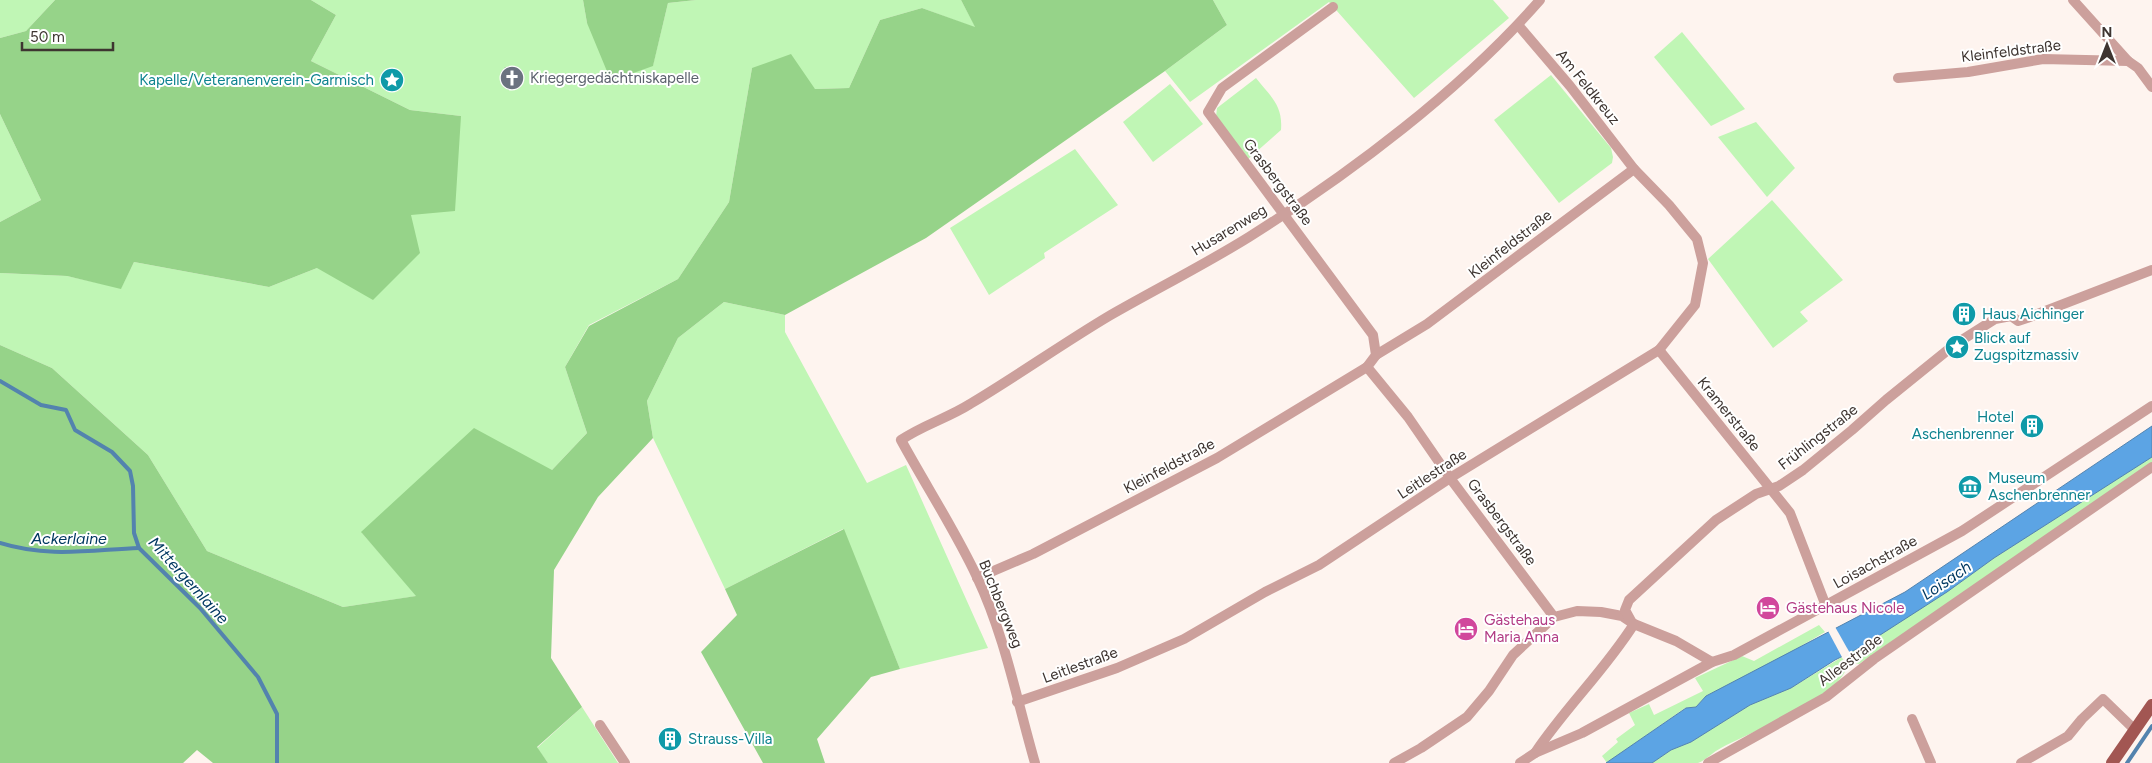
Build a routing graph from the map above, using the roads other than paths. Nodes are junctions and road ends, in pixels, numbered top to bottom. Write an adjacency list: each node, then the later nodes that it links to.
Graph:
1 (1540, 0): 4 (street, Husarenweg)
2 (2073, 0): 5 (street)
3 (1333, 7): 9 (street, Grasbergstraße)
4 (1518, 25): 8 (street, Am Feldkreuz); 9 (street, Husarenweg)
5 (2128, 61): 6 (street, Kleinfeldstraße); 7 (street)
6 (1898, 78)
7 (2152, 87)
8 (1634, 169): 11 (street, Leitlestraße); 12 (street, Kleinfeldstraße)
9 (1283, 215): 12 (street, Grasbergstraße); 15 (street, Husarenweg)
10 (2152, 270): 18 (street, Frühlingstraße)
11 (1659, 350): 17 (street, Leitlestraße); 18 (street, Kramerstraße)
12 (1376, 355): 13 (street)
13 (1367, 367): 17 (street, Grasbergstraße); 19 (street, Kleinfeldstraße)
14 (2152, 406): 20 (street, Loisachstraße)
15 (901, 440): 19 (street, Buchbergweg)
16 (2152, 467): 34 (street, Alleestraße)
17 (1450, 478): 21 (street, Grasbergstraße); 24 (street, Leitlestraße)
18 (1770, 488): 20 (street, Kramerstraße); 22 (street, Frühlingstraße)
19 (977, 578): 24 (street, Buchbergweg)
20 (1826, 606): 23 (street, Loisachstraße)
21 (1554, 617): 22 (street); 32 (street)
22 (1634, 624): 23 (street); 29 (street)
23 (1712, 662): 29 (street, Loisachstraße)
24 (1017, 702): 31 (street, Buchbergweg)
25 (2152, 705): 28 (main road)
26 (1912, 719): 35 (street)
27 (600, 725): 30 (street)
28 (2134, 729): 36 (street); 37 (main road)
29 (1535, 754): 33 (street, Loisachstraße)
30 (626, 763)
31 (1035, 763)
32 (1394, 763)
33 (1520, 763)
34 (1708, 763)
35 (1930, 763)
36 (2021, 763)
37 (2112, 763)

